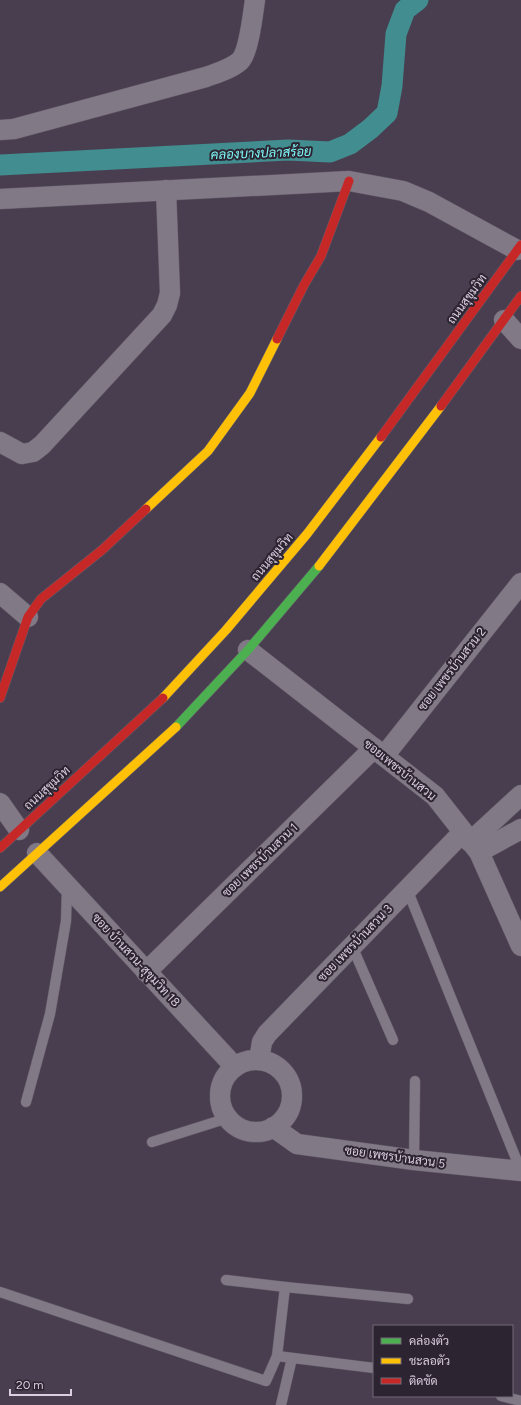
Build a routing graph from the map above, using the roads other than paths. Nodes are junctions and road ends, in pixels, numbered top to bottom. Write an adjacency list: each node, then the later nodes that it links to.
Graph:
1 (256, 0): 2 (street)
2 (0, 130)
3 (349, 181): 4 (street); 6 (street); 13 (main road)
4 (166, 190): 5 (street); 10 (street)
5 (0, 199)
6 (519, 248): 20 (main road, ถนนสุขุมวิท)
7 (521, 296): 8 (main road)
8 (504, 320): 9 (street); 14 (main road)
9 (521, 339)
10 (1, 444)
11 (521, 583): 16 (street, ซอย เพชรบ้านสวน 2)
12 (0, 593): 13 (street)
13 (28, 617): 15 (main road)
14 (248, 650): 16 (street, ซอยเพชรบ้านสวน); 23 (main road)
15 (0, 698)
16 (379, 752): 21 (street, ซอยเพชรบ้านสวน); 29 (street, ซอย เพชรบ้านสวน 1)
17 (521, 795): 21 (street)
18 (0, 803): 20 (street)
19 (521, 829): 21 (street)
20 (19, 830): 22 (main road, ถนนสุขุมวิท)
21 (471, 842): 26 (street, ซอย เพชรบ้านสวน 3); 28 (street, ซอยเพชรบ้านสวน)
22 (0, 848)
23 (37, 853): 24 (main road); 25 (street, ซอย บ้านสวน-สุขุมวิท 18)
24 (0, 887)
25 (67, 887): 29 (street, ซอย บ้านสวน-สุขุมวิท 18); 34 (lane)
26 (407, 889): 27 (street, ซอย เพชรบ้านสวน 3); 39 (lane)
27 (352, 946): 30 (lane); 31 (street, ซอย เพชรบ้านสวน 3)
28 (521, 946)
29 (146, 972): 32 (street, ซอย บ้านสวน-สุขุมวิท 18)
30 (393, 1040)
31 (259, 1060): 32 (street); 36 (street)
32 (235, 1066): 35 (street)
33 (415, 1081): 38 (lane)
34 (26, 1102)
35 (228, 1118): 36 (street); 37 (lane)
36 (274, 1127): 38 (street, ซอย เพชรบ้านสวน 5)
37 (152, 1142)
38 (414, 1160): 39 (street, ซอย เพชรบ้านสวน 5)
39 (521, 1171)
40 (226, 1280): 41 (lane)
41 (285, 1287): 43 (lane); 44 (lane)
42 (0, 1292): 44 (lane)
43 (408, 1299)
44 (277, 1356): 45 (lane)
45 (292, 1358): 46 (lane); 49 (lane)
46 (373, 1368)
47 (505, 1397): 48 (lane)
48 (521, 1401)
49 (281, 1405)

